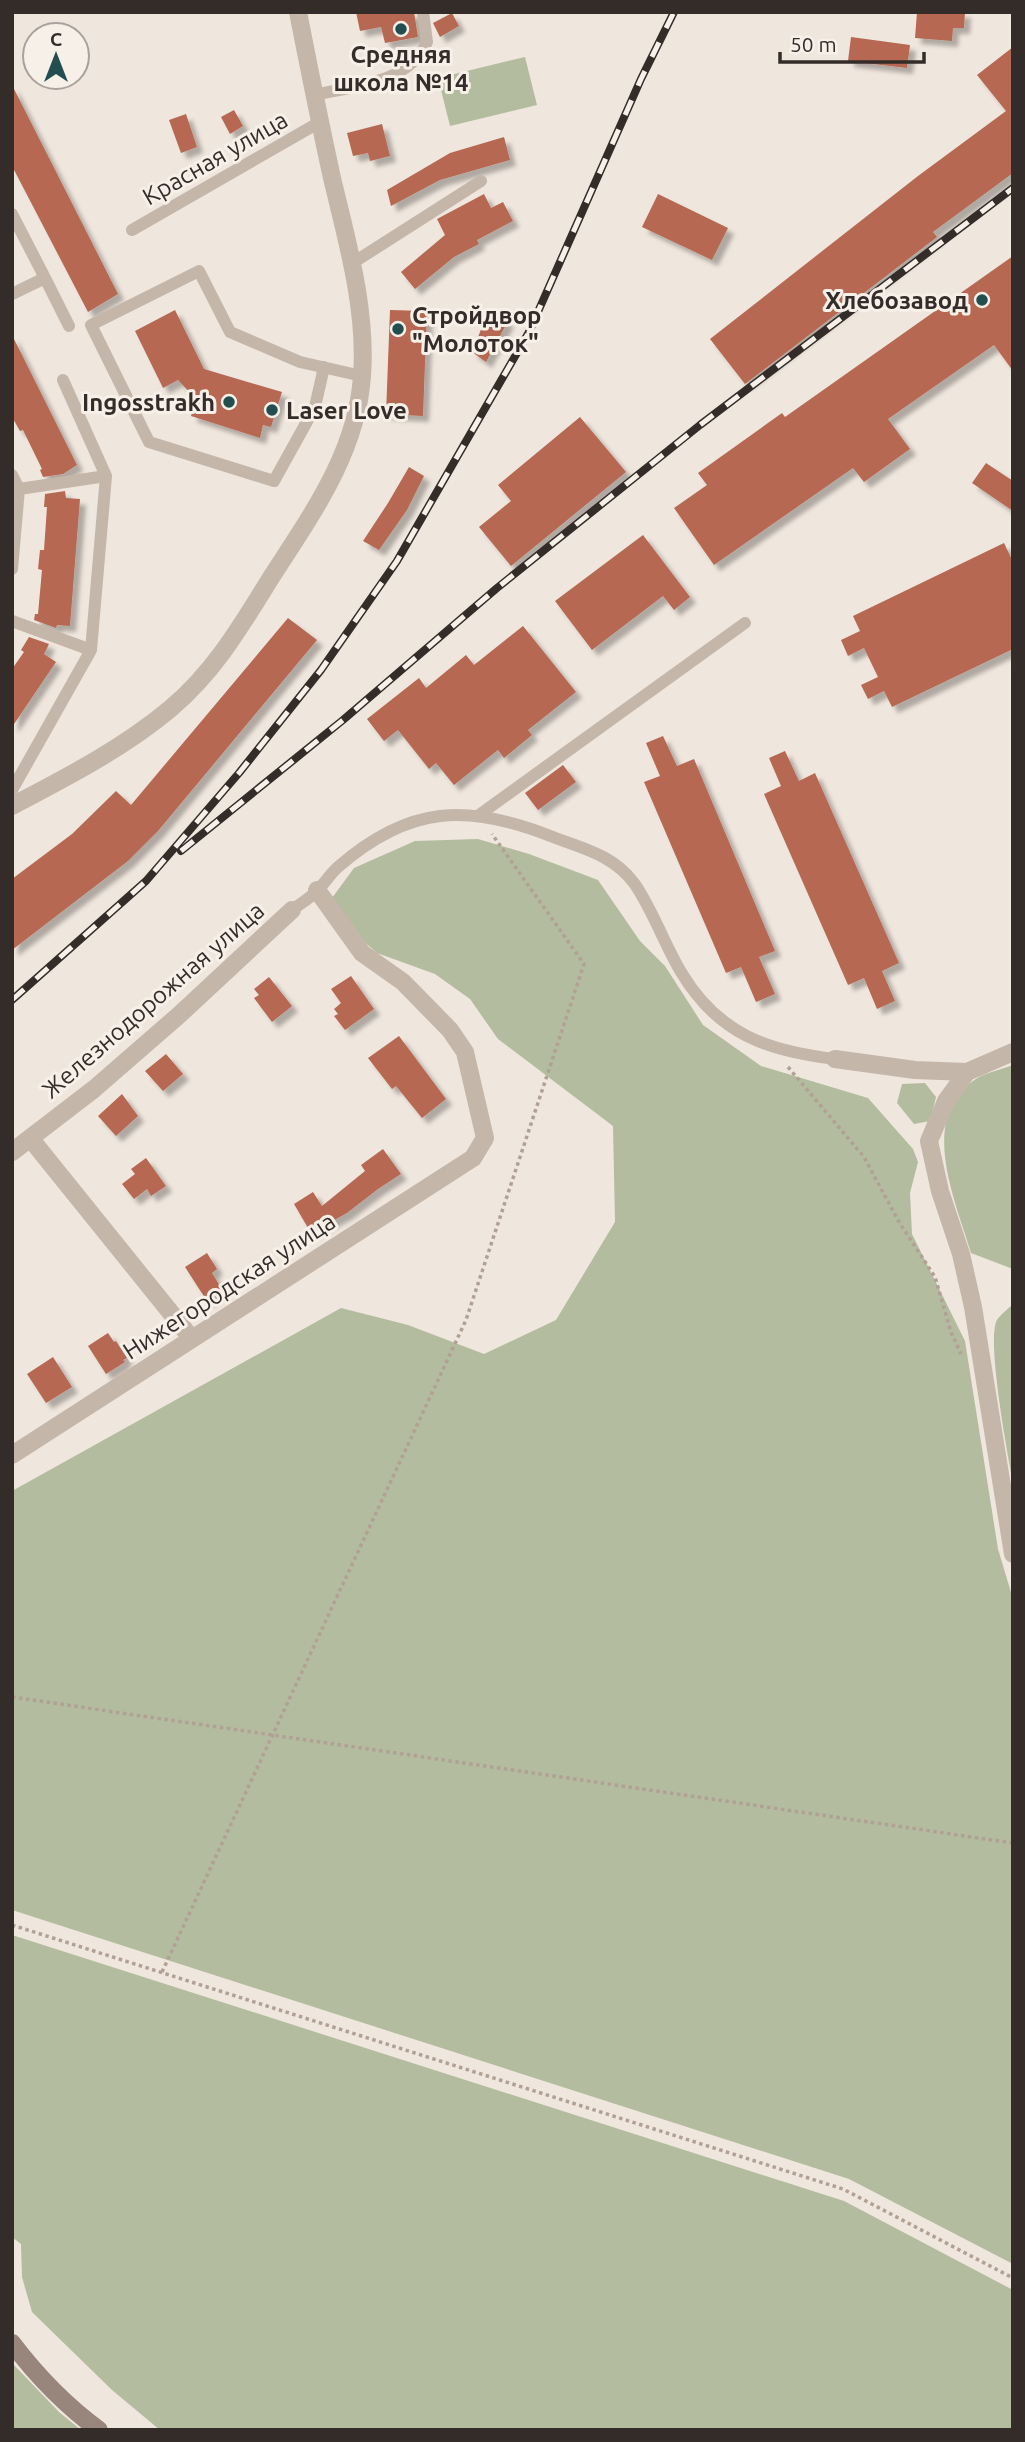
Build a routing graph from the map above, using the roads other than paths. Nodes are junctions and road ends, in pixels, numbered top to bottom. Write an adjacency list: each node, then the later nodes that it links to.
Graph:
1 (298, 12): 3 (street)
2 (423, 12): 3 (lane)
3 (314, 95): 4 (street)
4 (320, 122): 7 (lane, Красная улица); 8 (street)
5 (481, 181): 8 (lane)
6 (12, 214): 9 (lane)
7 (132, 230)
8 (351, 264): 13 (street)
9 (45, 278): 10 (lane); 11 (lane)
10 (12, 294)
11 (69, 326)
12 (324, 368): 12 (lane); 13 (lane)
13 (362, 376): 23 (street)
14 (63, 380): 16 (lane)
15 (12, 475): 17 (lane)
16 (106, 476): 17 (lane); 21 (lane)
17 (19, 489): 18 (lane)
18 (12, 569)
19 (12, 621): 21 (lane)
20 (745, 623): 24 (lane)
21 (91, 650): 22 (lane)
22 (12, 790)
23 (12, 806)
24 (479, 815): 25 (lane); 28 (lane)
25 (317, 890): 26 (lane); 32 (street, Нижегородская улица)
26 (292, 910): 30 (street, Железнодорожная улица)
27 (1013, 1052): 29 (street)
28 (835, 1059): 29 (street)
29 (967, 1072): 34 (street)
30 (30, 1139): 31 (street, Железнодорожная улица); 32 (street)
31 (12, 1152)
32 (192, 1339): 33 (street, Нижегородская улица)
33 (12, 1455)
34 (1013, 1554)
35 (12, 2343): 36 (main road)
36 (99, 2430)

